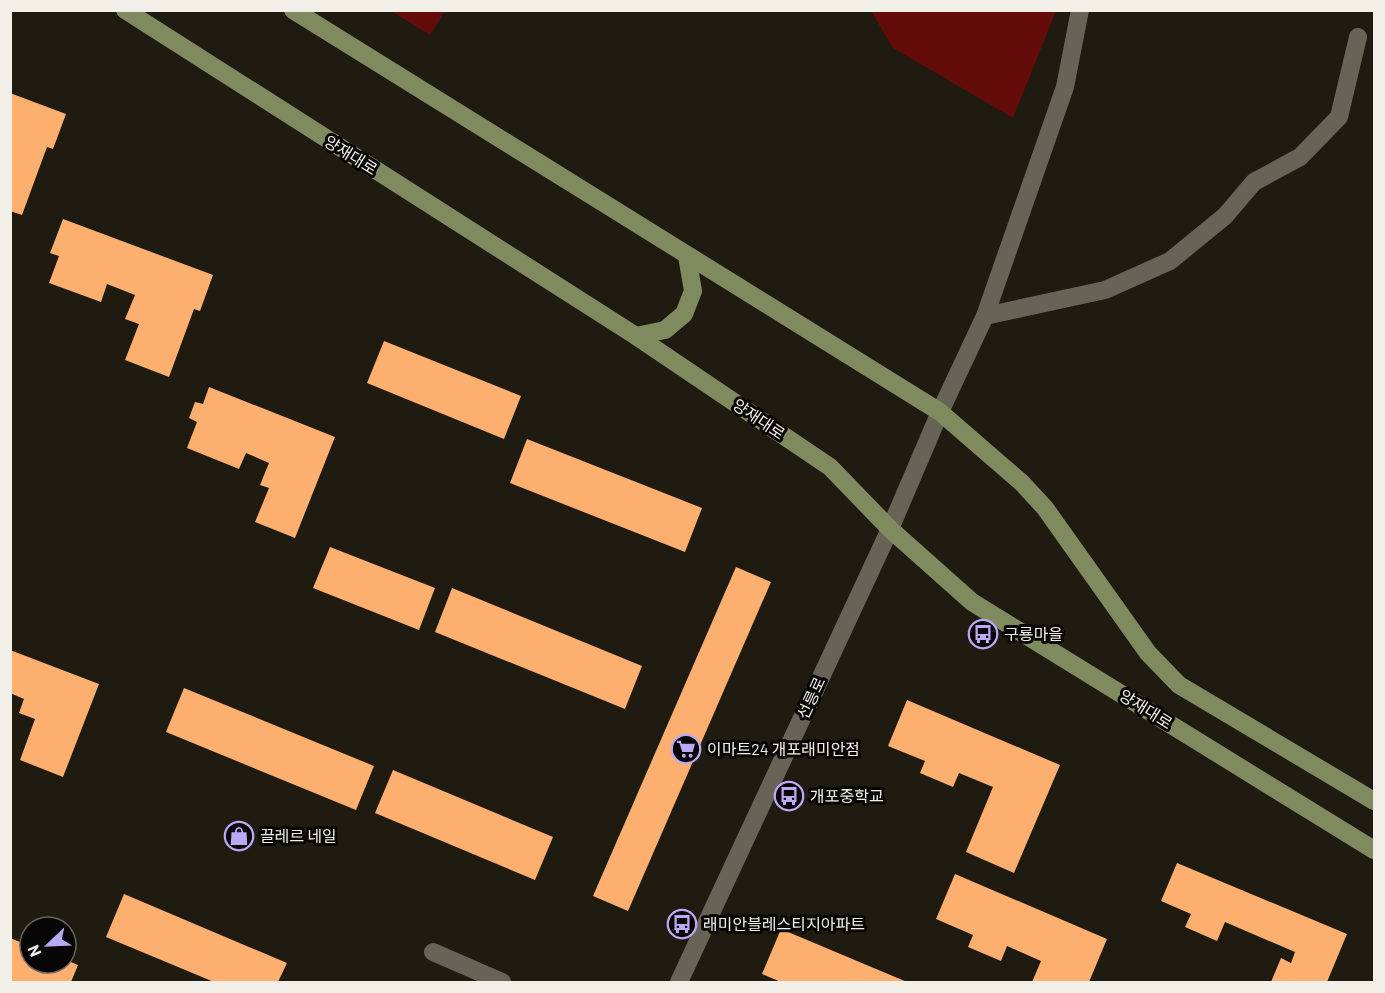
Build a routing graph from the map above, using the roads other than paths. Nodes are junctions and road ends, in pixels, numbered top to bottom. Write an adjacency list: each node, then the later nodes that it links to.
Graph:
1 (125, 10): 7 (main road, 양재대로)
2 (293, 10): 5 (main road)
3 (1080, 10): 6 (street, 선릉로)
4 (1358, 37): 6 (street)
5 (687, 256): 7 (main road); 8 (main road)
6 (985, 316): 8 (street, 선릉로)
7 (636, 336): 9 (main road, 양재대로)
8 (940, 412): 9 (street, 선릉로); 10 (main road)
9 (890, 529): 11 (main road, 양재대로); 14 (street, 선릉로)
10 (1374, 801)
11 (1374, 850)
12 (433, 952): 13 (street)
13 (502, 982)
14 (679, 982)

